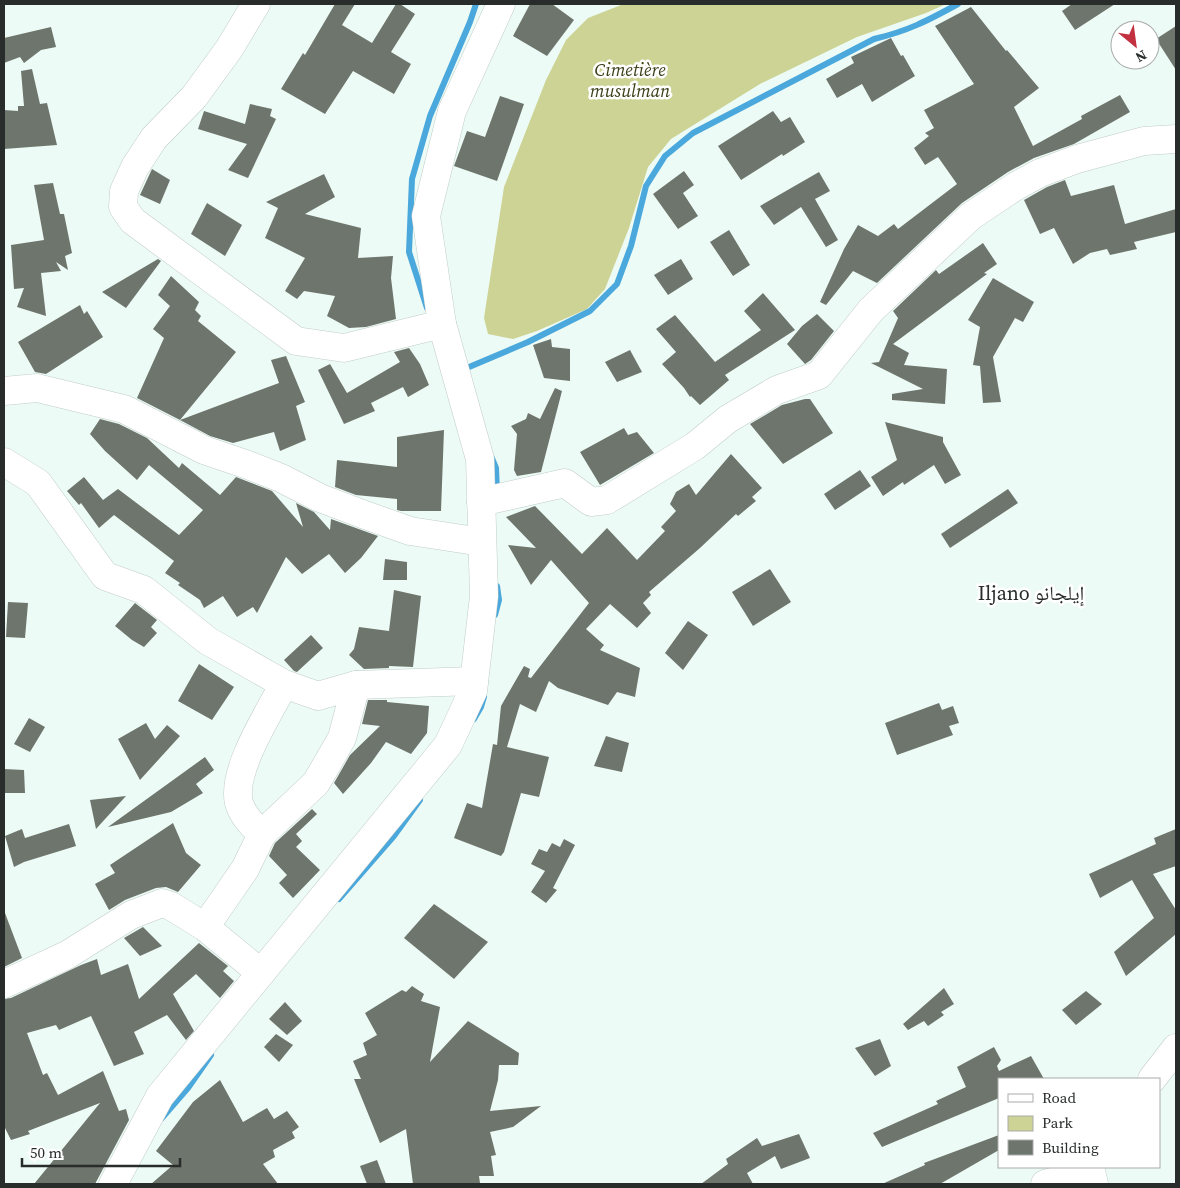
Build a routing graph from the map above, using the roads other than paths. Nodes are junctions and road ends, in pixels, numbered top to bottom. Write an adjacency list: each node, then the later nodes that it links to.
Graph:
1 (256, 4): 4 (street)
2 (502, 4): 4 (street)
3 (1176, 139): 7 (street)
4 (442, 324): 7 (street)
5 (4, 391): 8 (street)
6 (4, 462): 10 (street)
7 (481, 502): 8 (street)
8 (482, 542): 9 (street)
9 (474, 681): 11 (street); 14 (street)
10 (284, 684): 11 (street); 12 (street)
11 (356, 685): 12 (street)
12 (262, 834): 13 (street)
13 (204, 927): 14 (street); 15 (street)
14 (261, 973): 20 (street)
15 (4, 984)
16 (1176, 1048): 17 (street)
17 (1153, 1078)
18 (1078, 1168): 21 (street)
19 (1090, 1168): 22 (street)
20 (113, 1184)
21 (1045, 1184)
22 (1094, 1184)

